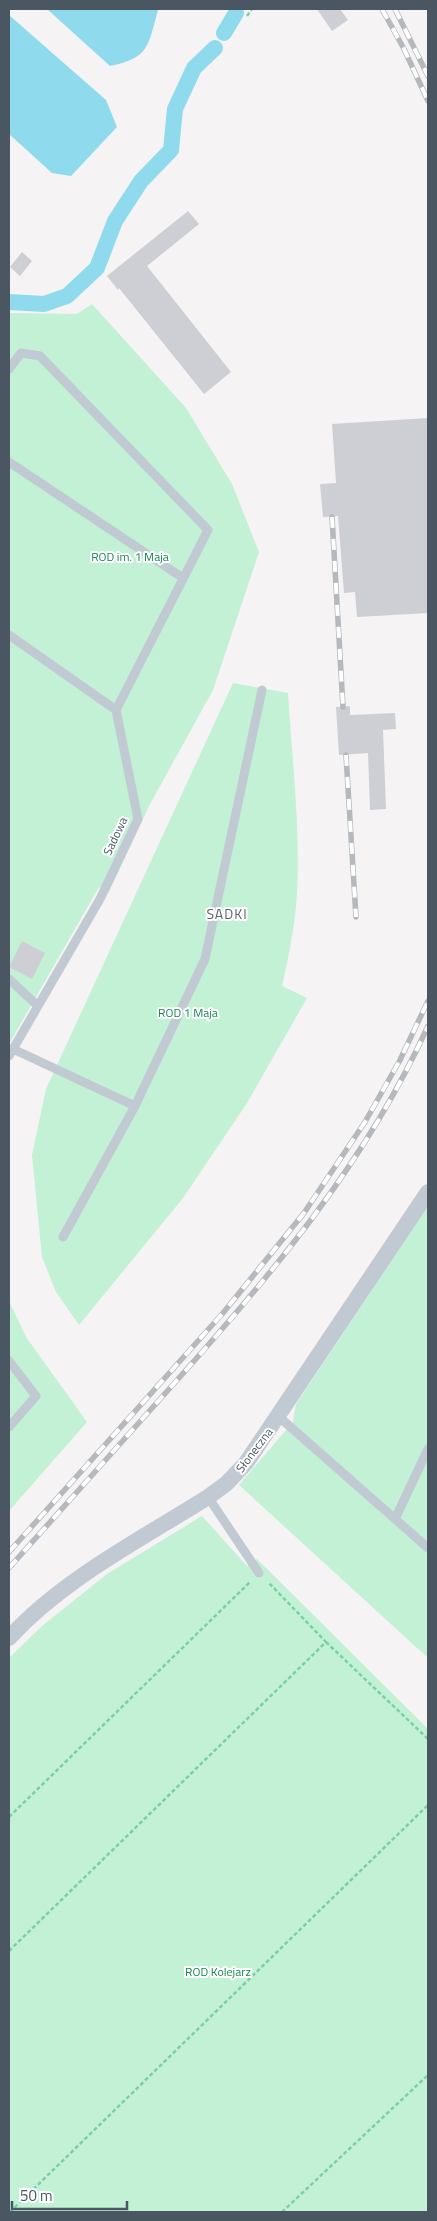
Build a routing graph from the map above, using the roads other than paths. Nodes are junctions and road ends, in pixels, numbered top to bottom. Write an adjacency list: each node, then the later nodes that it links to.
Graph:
1 (9, 369): 3 (lane)
2 (9, 462): 3 (lane)
3 (183, 578): 6 (lane)
4 (9, 635): 6 (lane)
5 (262, 690): 10 (lane)
6 (116, 710): 8 (lane, Sadowa)
7 (9, 979): 8 (lane)
8 (38, 1006): 9 (lane, Sadowa)
9 (11, 1052): 10 (lane)
10 (135, 1106): 12 (lane)
11 (428, 1192): 14 (street, Słoneczna)
12 (63, 1237)
13 (9, 1361): 15 (lane)
14 (278, 1416): 17 (street, Słoneczna); 18 (lane)
15 (9, 1427)
16 (428, 1449): 18 (lane)
17 (208, 1497): 20 (lane); 21 (street, Słoneczna)
18 (394, 1519): 19 (lane)
19 (428, 1548)
20 (259, 1573)
21 (9, 1638)

